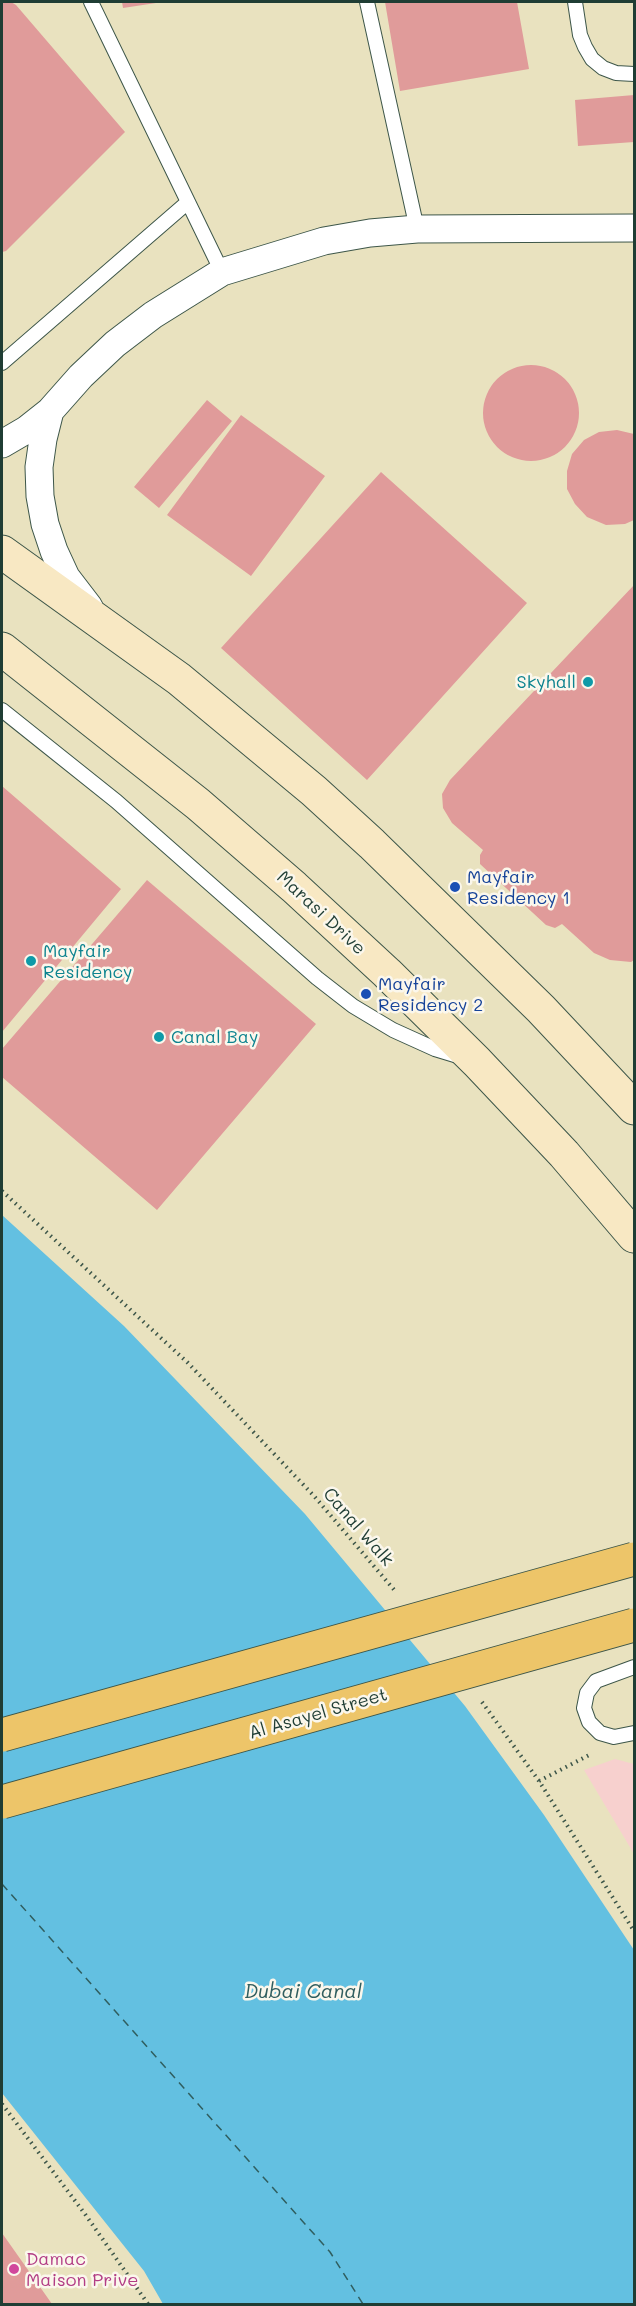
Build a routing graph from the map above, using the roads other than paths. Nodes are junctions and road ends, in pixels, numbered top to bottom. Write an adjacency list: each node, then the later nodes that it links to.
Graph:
1 (91, 2): 5 (lane)
2 (366, 2): 7 (lane)
3 (575, 2): 4 (lane)
4 (632, 74)
5 (188, 202): 8 (lane); 9 (lane)
6 (634, 228): 7 (street)
7 (417, 229): 8 (street)
8 (222, 272): 10 (street)
9 (2, 363)
10 (50, 411): 11 (street); 13 (street)
11 (2, 444)
12 (2, 552): 13 (street)
13 (102, 622): 17 (street)
14 (2, 649): 16 (street, Marasi Drive)
15 (2, 710): 16 (lane)
16 (477, 1062): 18 (street, Marasi Drive)
17 (634, 1108)
18 (634, 1236)
19 (634, 1559): 23 (main road, bridge)
20 (634, 1625): 24 (main road, Al Asayel Street, bridge)
21 (634, 1667): 22 (lane)
22 (632, 1733)
23 (2, 1735)
24 (2, 1802)

